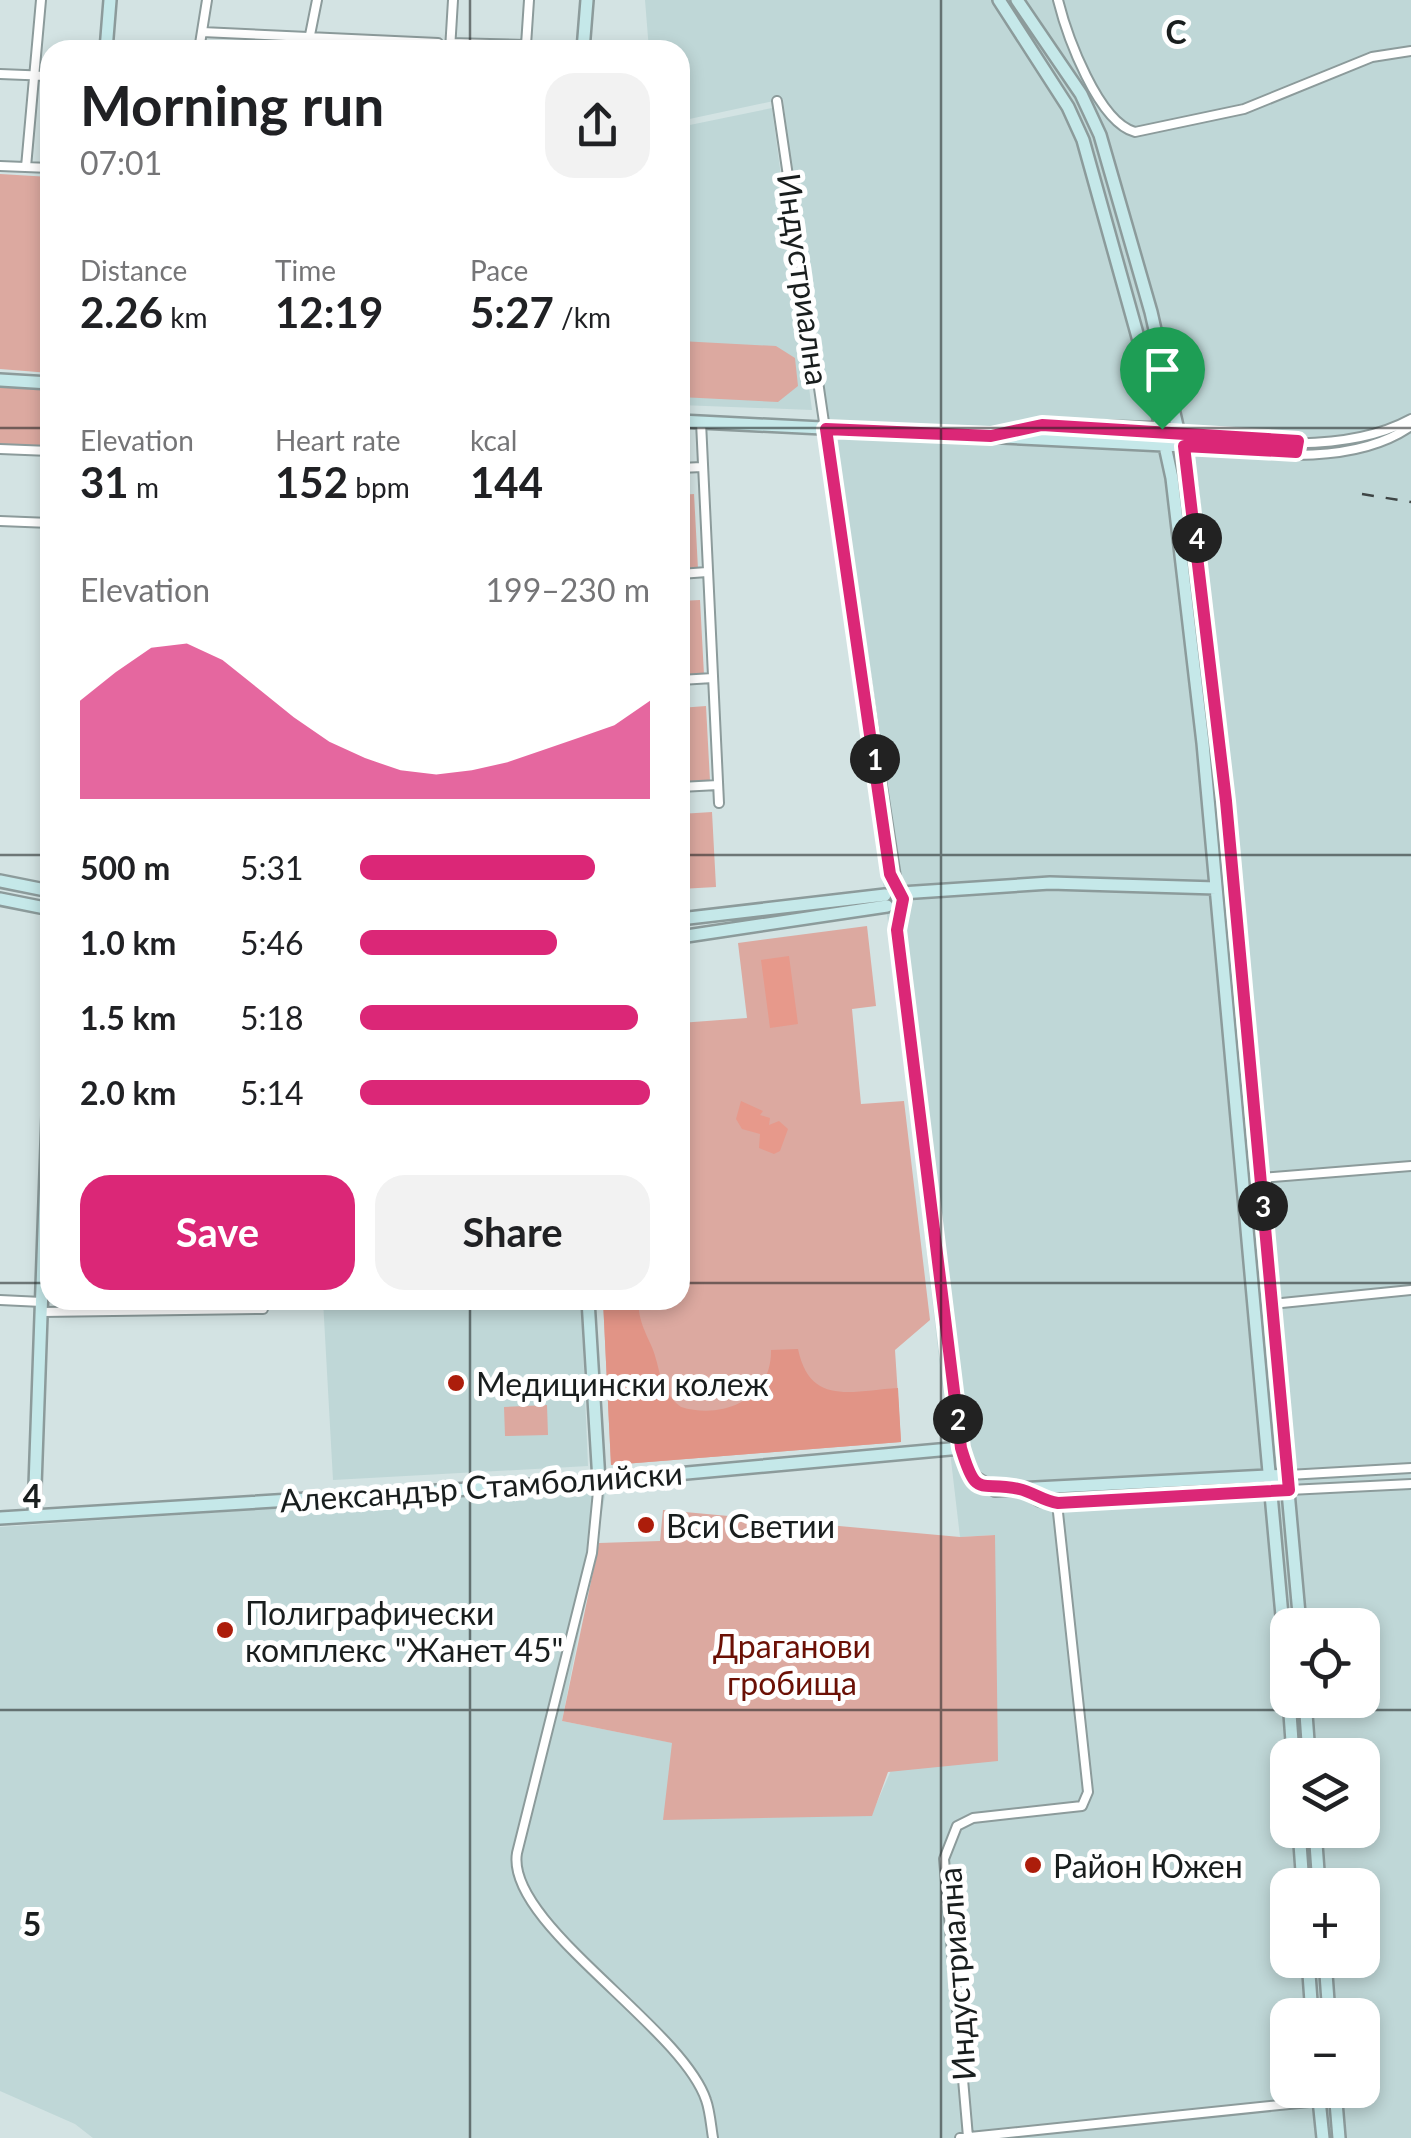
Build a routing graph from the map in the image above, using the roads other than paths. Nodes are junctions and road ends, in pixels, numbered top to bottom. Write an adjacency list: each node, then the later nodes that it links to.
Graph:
1 (42, 0): 22 (street)
2 (110, 0): 13 (street)
3 (208, 0): 11 (street)
4 (316, 0): 12 (street)
5 (453, 0): 17 (street)
6 (528, 0): 18 (street)
7 (587, 0): 19 (street)
8 (999, 0): 34 (street)
9 (1017, 0): 35 (street)
10 (1058, 0): 20 (street)
11 (202, 32): 12 (street); 14 (street)
12 (308, 36): 15 (street); 16 (street)
13 (107, 40)
14 (201, 40)
15 (308, 40)
16 (395, 40)
17 (450, 40)
18 (526, 40)
19 (584, 40)
20 (1411, 51)
21 (0, 74): 22 (street)
22 (34, 76): 23 (street); 26 (street)
23 (40, 76)
24 (777, 101): 33 (street, Индустриална)
25 (0, 166): 26 (street)
26 (26, 167): 27 (street)
27 (40, 168)
28 (0, 380): 29 (street)
29 (40, 382)
30 (690, 421): 31 (street)
31 (701, 422): 33 (street); 43 (street)
32 (1411, 422): 37 (street); 42 (street)
33 (826, 429): 36 (street); 58 (street, Индустриална)
34 (1162, 429): 35 (street); 36 (street); 38 (street)
35 (1181, 430): 37 (street); 39 (street)
36 (991, 436): 38 (street)
37 (1298, 441): 42 (street)
38 (1165, 445): 39 (street); 55 (street)
39 (1184, 446): 42 (street); 63 (street)
40 (0, 449): 41 (street)
41 (40, 451)
42 (1296, 452)
43 (702, 467): 44 (street); 47 (street)
44 (690, 468)
45 (0, 521): 46 (street)
46 (40, 523)
47 (708, 572): 48 (street); 49 (street)
48 (690, 573)
49 (713, 678): 50 (street); 51 (street)
50 (690, 679)
51 (718, 785): 52 (street); 53 (street)
52 (690, 786)
53 (720, 803)
54 (0, 881): 56 (street)
55 (1216, 888): 58 (street); 72 (street)
56 (40, 889)
57 (0, 899): 59 (street)
58 (894, 899): 60 (street); 61 (street); 70 (street, Индустриална)
59 (40, 908)
60 (690, 918)
61 (690, 935)
62 (1411, 1166): 63 (street)
63 (1261, 1178): 66 (street)
64 (1411, 1290): 66 (street)
65 (0, 1300): 67 (street)
66 (1272, 1304): 73 (street)
67 (40, 1307)
68 (42, 1310): 80 (street)
69 (589, 1310): 74 (street)
70 (961, 1448): 74 (street, Александър Стамболийски); 76 (street, Индустриална)
71 (1411, 1468): 73 (street)
72 (1269, 1474): 73 (street, Индустриална); 76 (street, Индустриална); 77 (street)
73 (1288, 1475): 78 (street)
74 (599, 1481): 80 (street, Александър Стамболийски); 88 (street)
75 (1411, 1484): 78 (street)
76 (1021, 1489): 79 (street, Индустриална)
77 (1270, 1489): 78 (street, Индустриална); 79 (street, Индустриална); 82 (street)
78 (1289, 1490): 83 (street)
79 (1058, 1503): 87 (street, Индустриална)
80 (34, 1515): 81 (street, Александър Стамболийски)
81 (0, 1518)
82 (1281, 1608)
83 (1299, 1608)
84 (1270, 2102): 87 (street)
85 (1320, 2108): 90 (street)
86 (1336, 2108): 91 (street)
87 (968, 2137): 89 (street)
88 (713, 2138)
89 (960, 2138)
90 (1323, 2138)
91 (1339, 2138)

